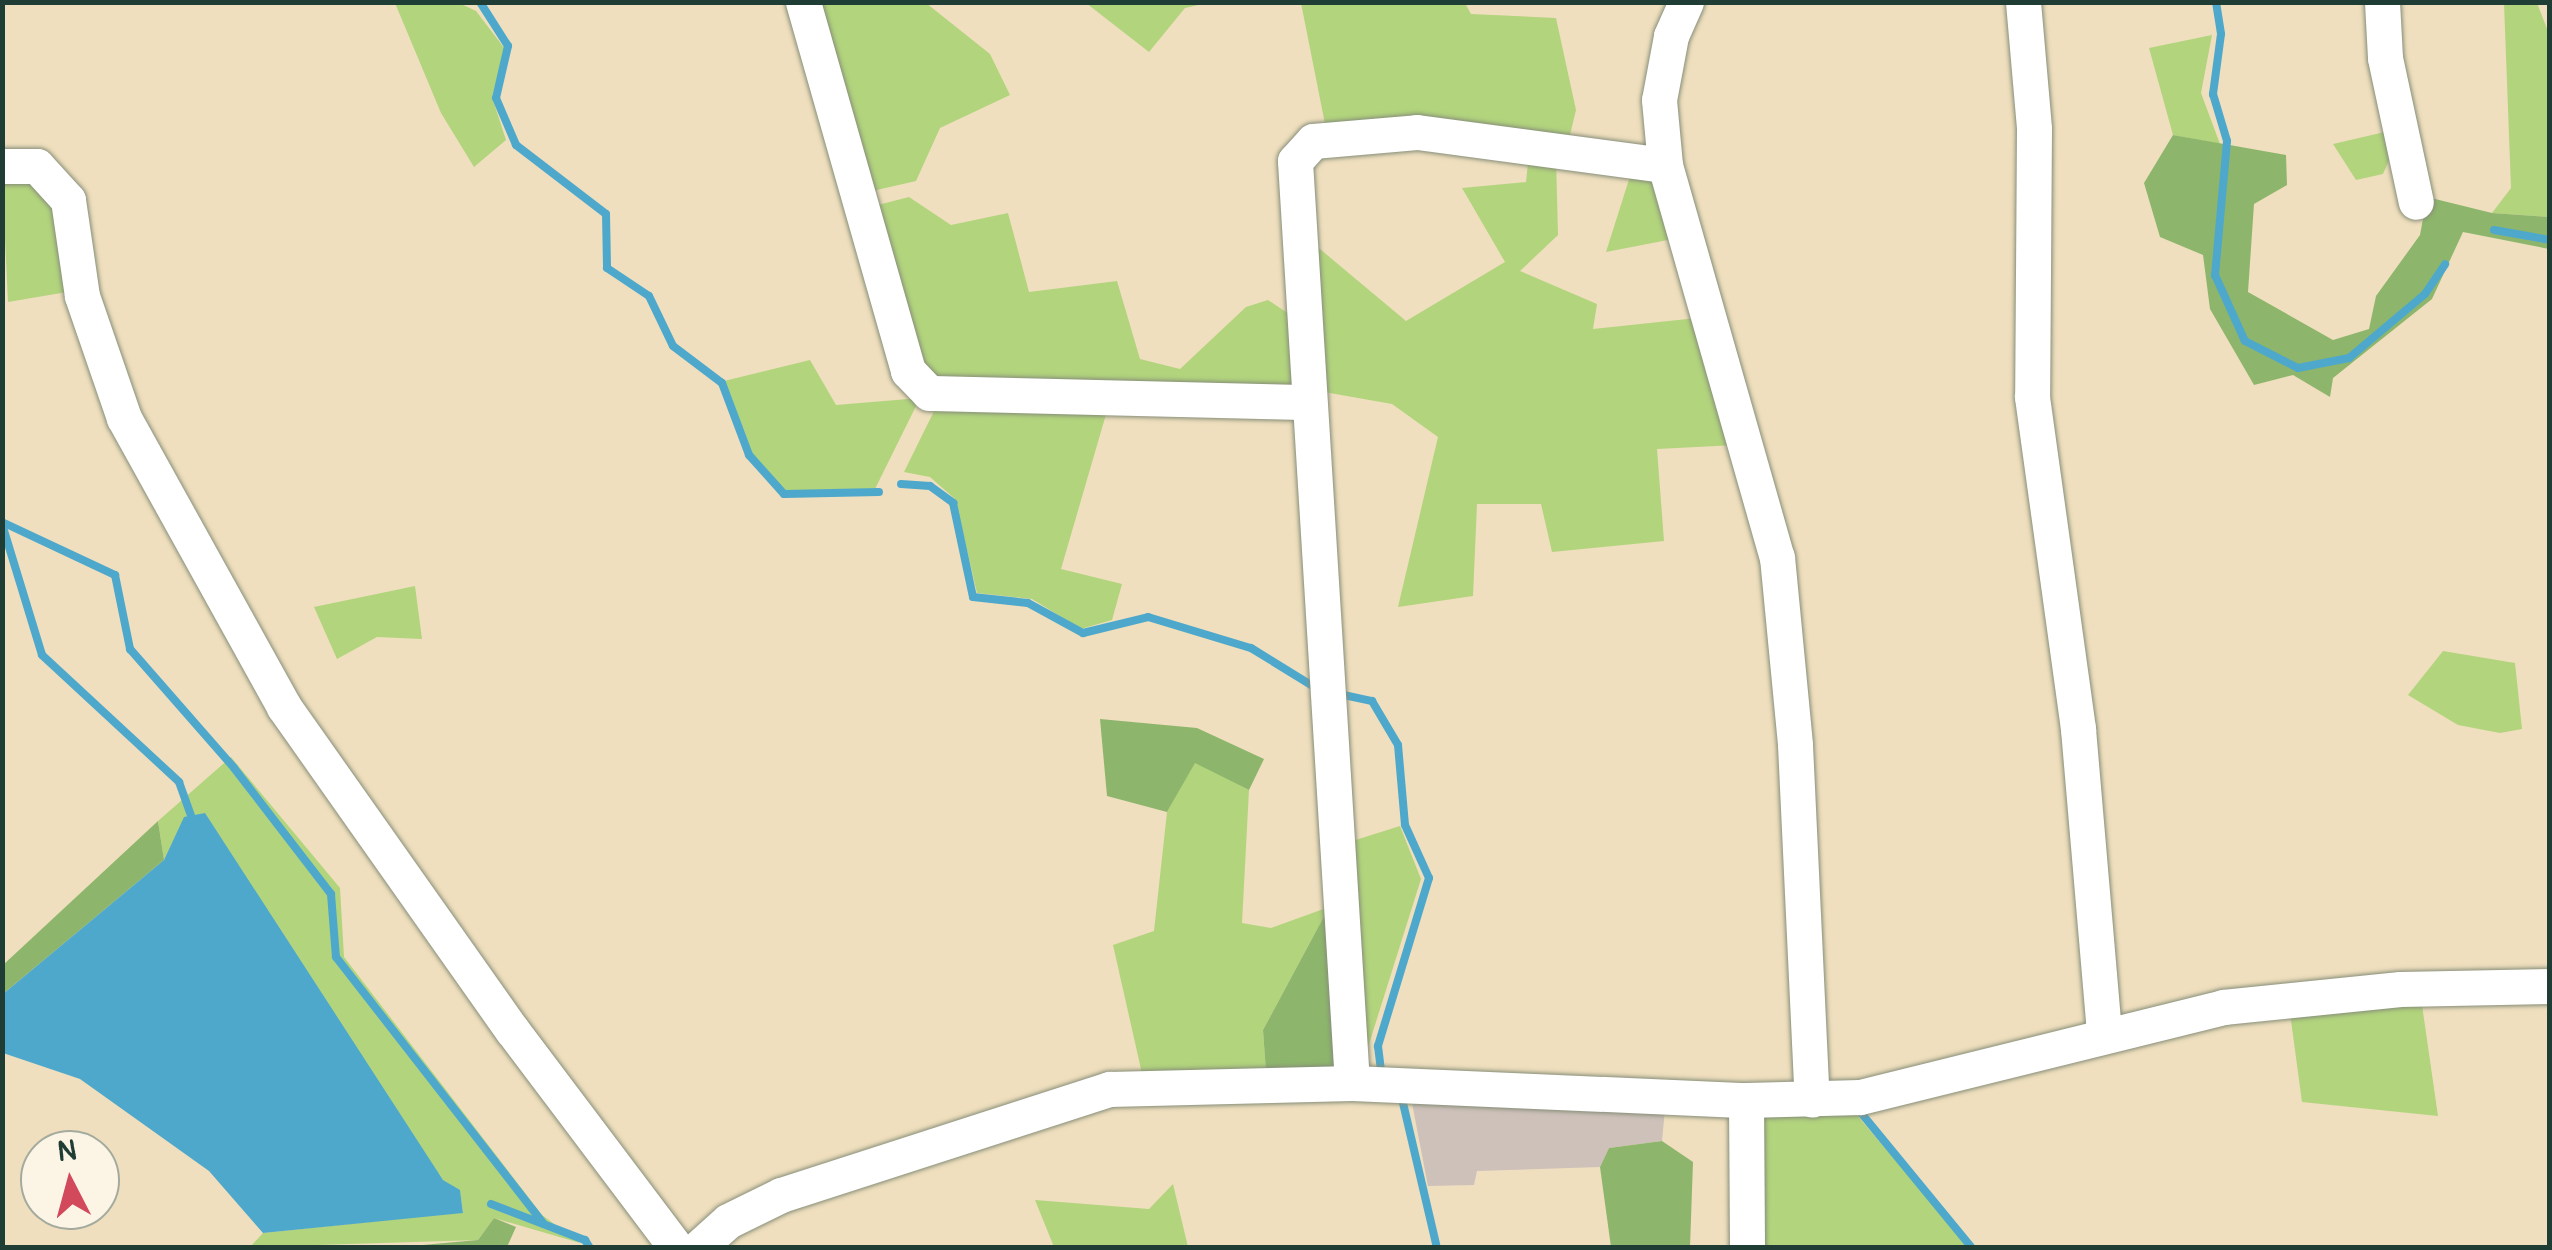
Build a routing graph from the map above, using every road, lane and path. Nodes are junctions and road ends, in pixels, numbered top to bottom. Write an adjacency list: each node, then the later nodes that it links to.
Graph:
1 (804, 2): 8 (street)
2 (1686, 2): 6 (street)
3 (2023, 2): 10 (street)
4 (2382, 2): 7 (street)
5 (2, 166): 14 (street)
6 (1664, 166): 8 (street); 13 (street)
7 (2416, 202)
8 (1305, 402): 11 (street)
9 (2550, 986): 10 (street)
10 (2104, 1032): 13 (street)
11 (1352, 1083): 12 (street); 15 (street)
12 (1746, 1100): 13 (street); 16 (street)
13 (1812, 1100)
14 (676, 1248)
15 (698, 1248)
16 (1746, 1248)

